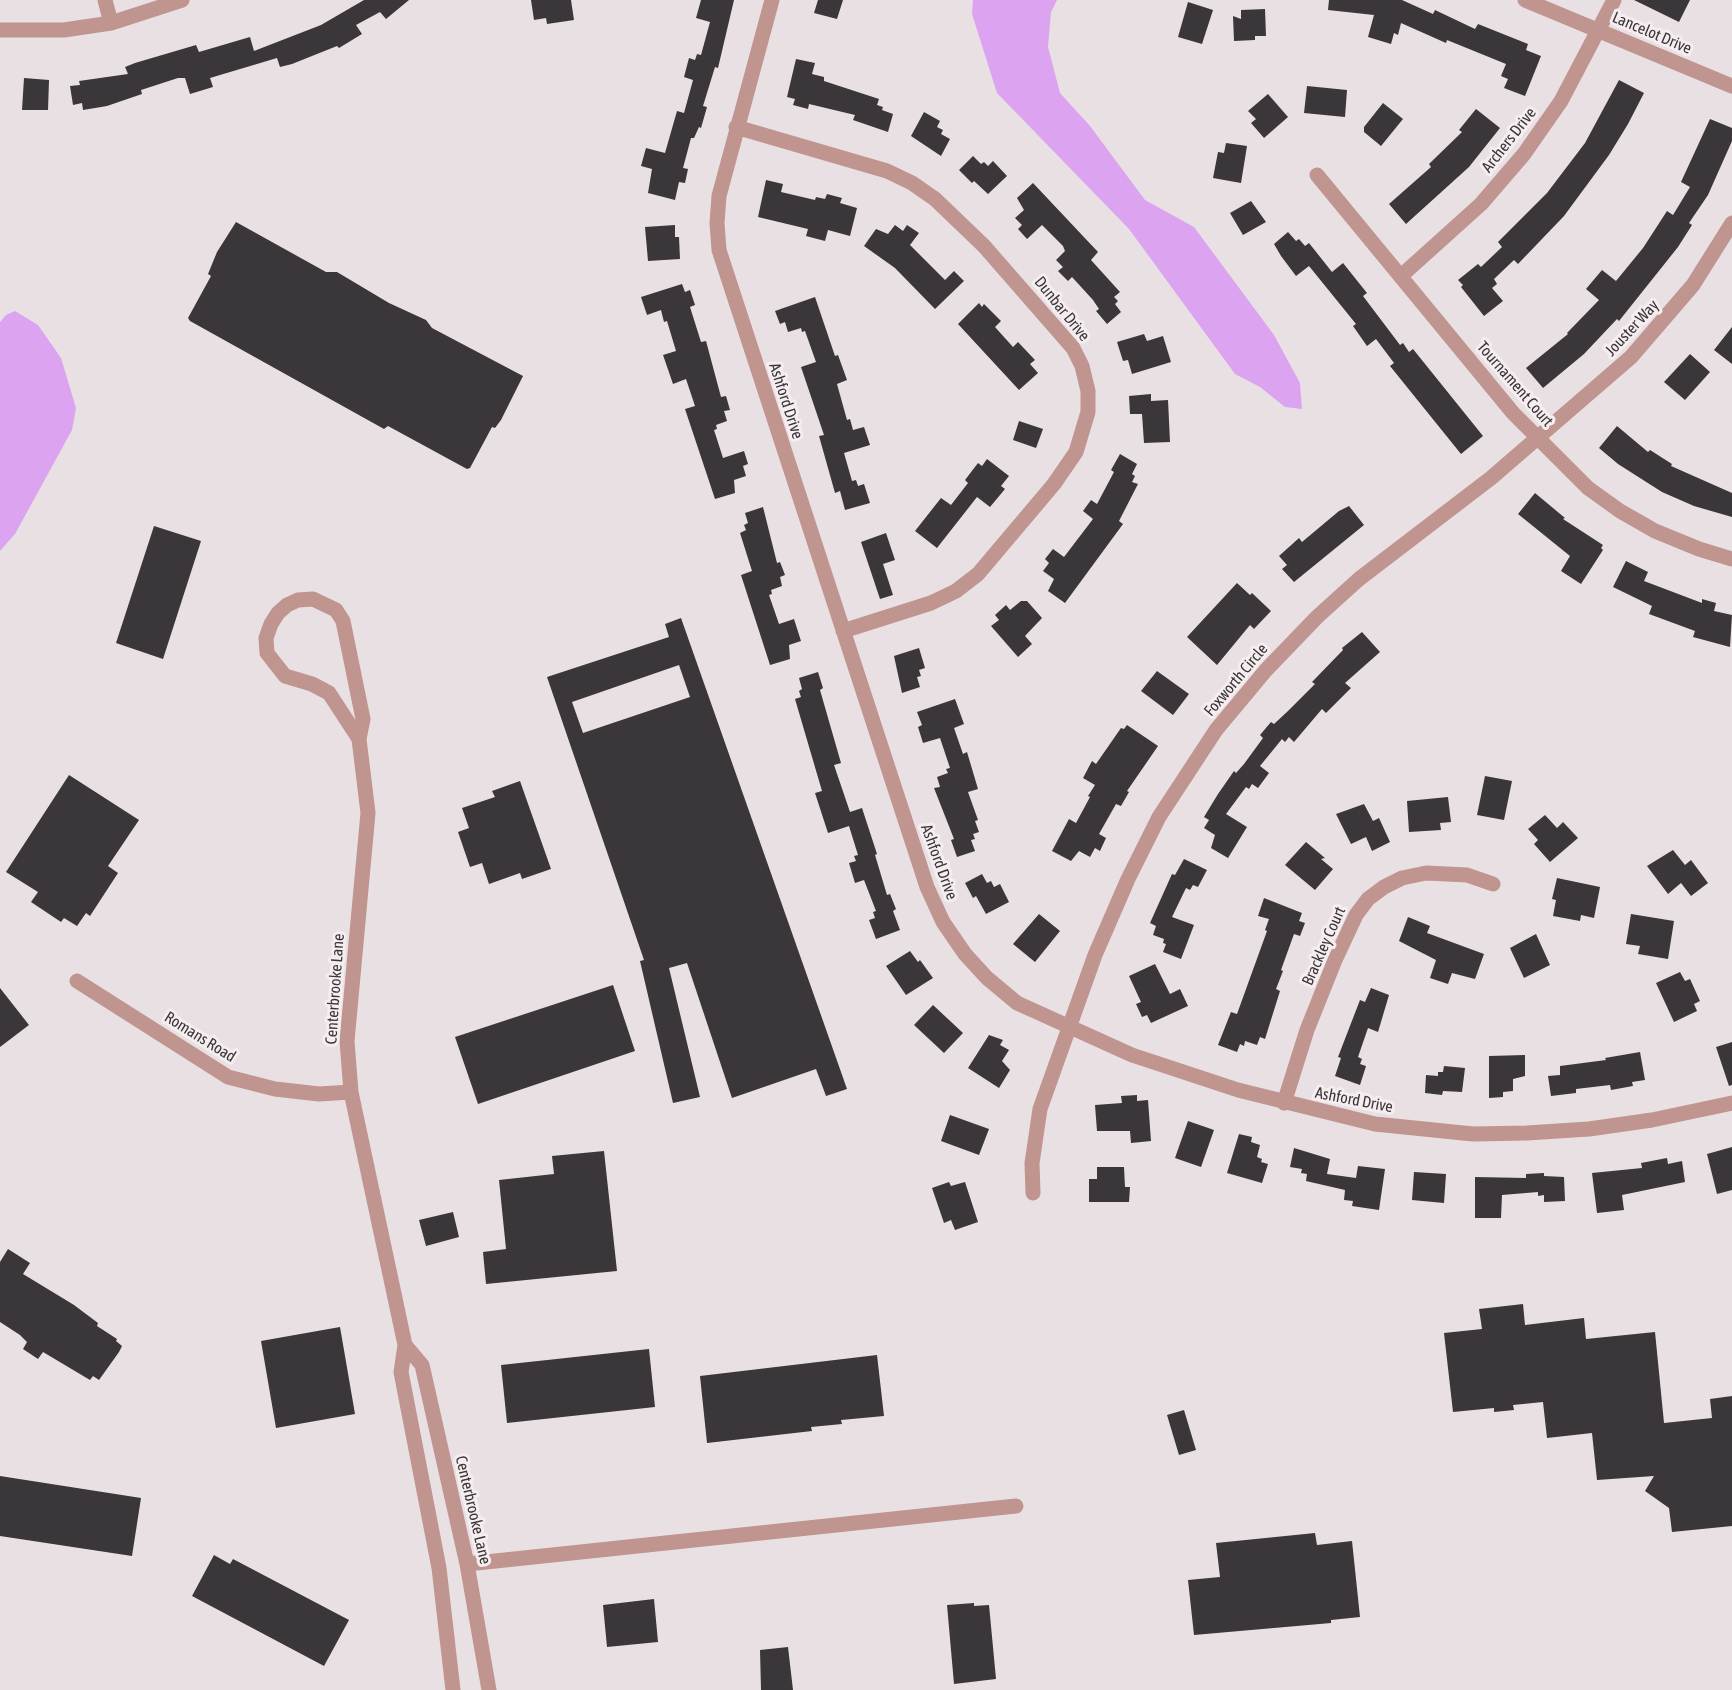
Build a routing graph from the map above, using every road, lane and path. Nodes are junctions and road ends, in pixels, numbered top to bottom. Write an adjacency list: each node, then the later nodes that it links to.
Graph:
1 (105, 0): 6 (street)
2 (182, 0): 6 (street)
3 (772, 0): 10 (street, Ashford Drive)
4 (1525, 0): 8 (street, Lancelot Drive)
5 (1614, 0): 8 (street, Archers Drive)
6 (111, 23): 7 (street)
7 (0, 30)
8 (1599, 30): 9 (street, Lancelot Drive); 13 (street, Archers Drive)
9 (1732, 86)
10 (736, 127): 16 (street, Ashford Drive); 16 (street, Dunbar Drive)
11 (1317, 175): 13 (street, Tournament Court)
12 (1732, 224): 14 (street, Jouster Way)
13 (1401, 276): 14 (street, Tournament Court)
14 (1538, 439): 15 (street, Tournament Court); 20 (street, Foxworth Circle)
15 (1732, 559)
16 (843, 631): 20 (street, Ashford Drive)
17 (359, 739): 17 (street, Centerbrooke Lane); 21 (street, Centerbrooke Lane)
18 (1493, 884): 22 (street, Brackley Court)
19 (77, 981): 21 (street, Romans Road)
20 (1070, 1028): 22 (street, Ashford Drive); 24 (street, Foxworth Circle)
21 (351, 1092): 25 (street, Centerbrooke Lane)
22 (1284, 1102): 23 (street, Ashford Drive)
23 (1732, 1102)
24 (1033, 1193)
25 (405, 1345): 27 (street, Centerbrooke Lane); 28 (street, Centerbrooke Lane)
26 (1016, 1506): 27 (street)
27 (467, 1564): 29 (street, Centerbrooke Lane)
28 (453, 1690)
29 (489, 1690)

